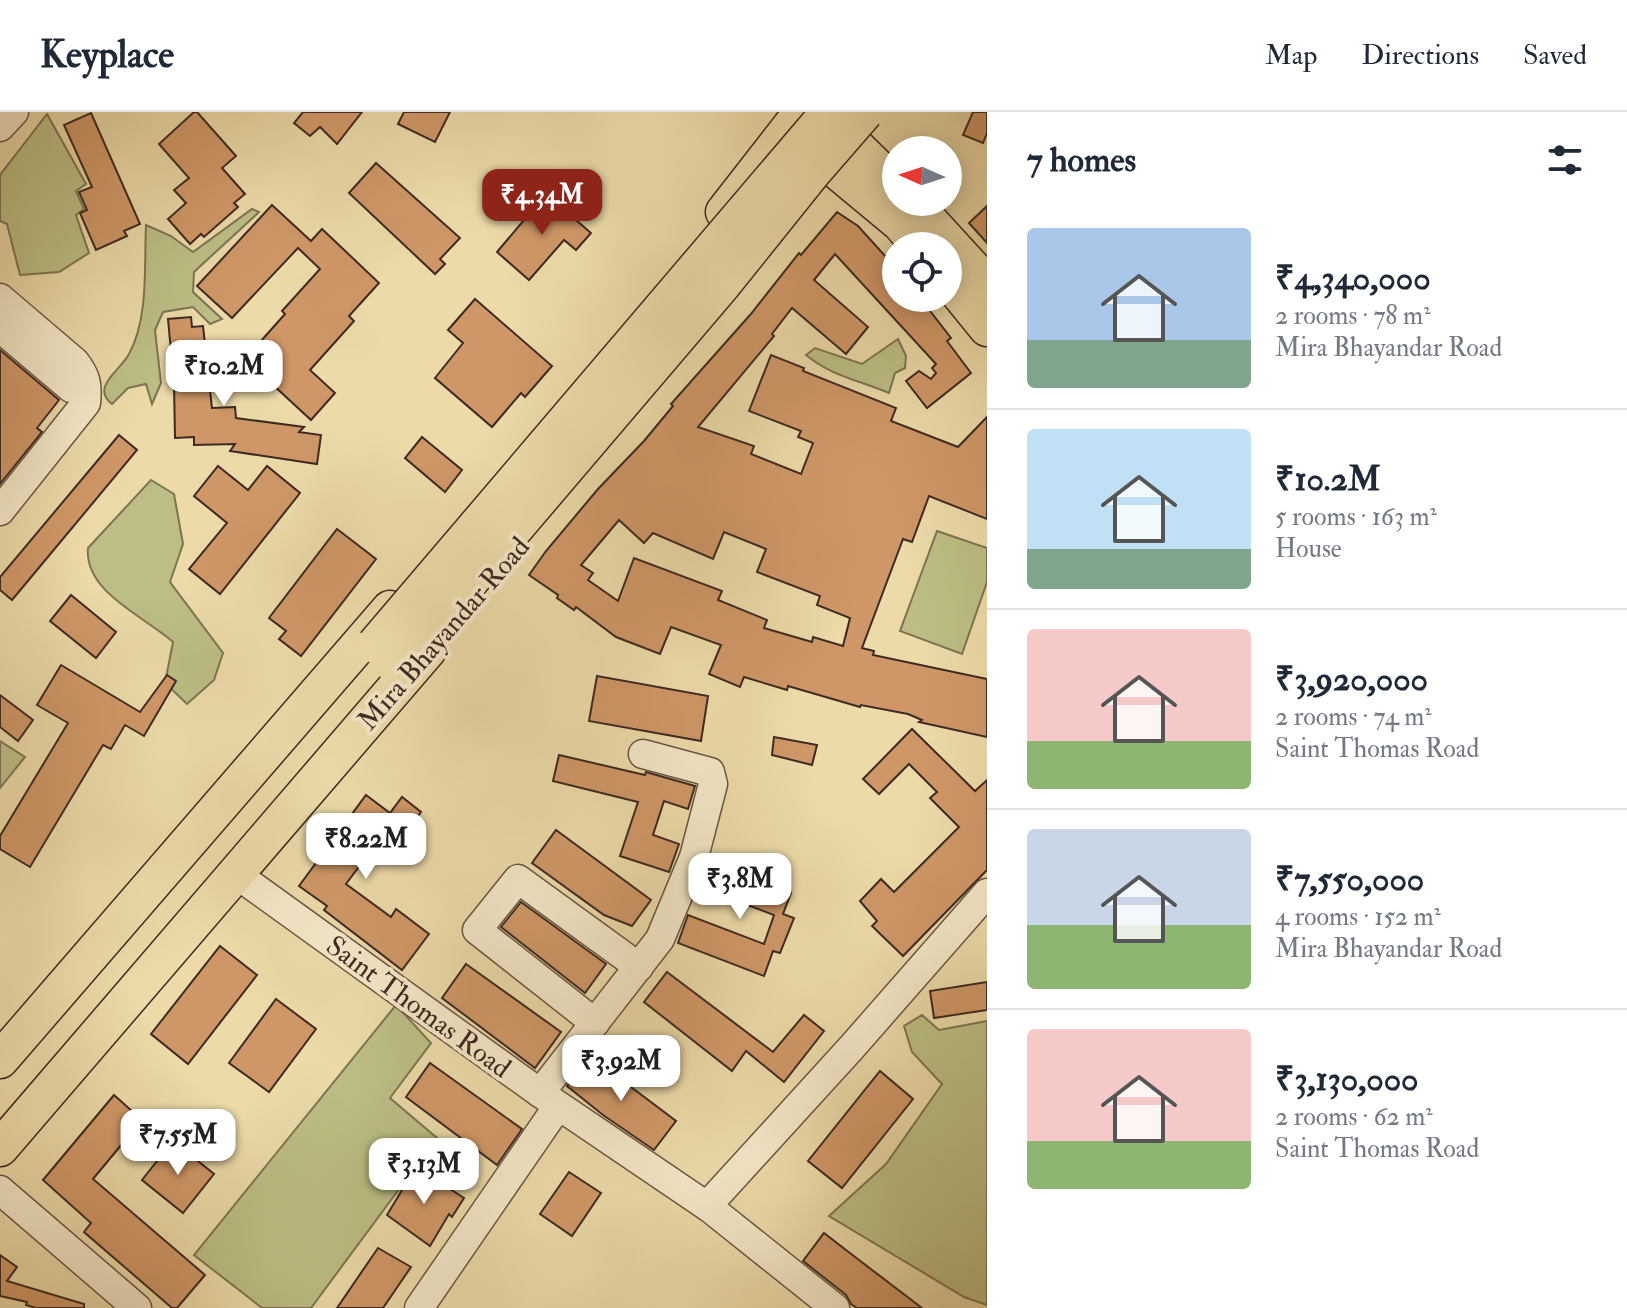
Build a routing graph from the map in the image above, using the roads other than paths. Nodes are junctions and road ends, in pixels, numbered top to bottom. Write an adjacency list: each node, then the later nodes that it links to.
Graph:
1 (14, 112): 6 (street)
2 (820, 112): 7 (main road)
3 (829, 112): 19 (main road, bridge)
4 (878, 112): 7 (main road, Mira Bhayandar Road)
5 (794, 121): 7 (main road); 20 (main road, Mira Bhayandar Road)
6 (0, 127)
7 (849, 139): 8 (main road); 10 (main road); 19 (main road, bridge); 22 (main road, Mira Bhayandar Road)
8 (882, 172)
9 (925, 216): 11 (main road)
10 (908, 232)
11 (987, 284)
12 (962, 297): 15 (main road)
13 (0, 298): 16 (street)
14 (0, 328): 16 (street)
15 (987, 328)
16 (48, 353): 17 (street); 18 (street)
17 (71, 388)
18 (1, 509)
19 (386, 656): 20 (main road); 22 (main road)
20 (286, 729): 27 (main road, Mira Bhayandar Road)
21 (643, 754): 25 (street)
22 (330, 765): 23 (main road, Mira Bhayandar Road)
23 (236, 874): 28 (street, Saint Thomas Road); 29 (main road, Mira Bhayandar Road)
24 (987, 893): 31 (street)
25 (639, 967): 26 (street); 26 (street)
26 (595, 1023): 28 (street)
27 (0, 1060)
28 (549, 1100): 31 (street, Saint Thomas Road); 33 (street)
29 (0, 1148)
30 (0, 1190): 32 (street)
31 (707, 1206): 34 (street, Saint Thomas Road)
32 (137, 1308)
33 (419, 1308)
34 (835, 1308)

